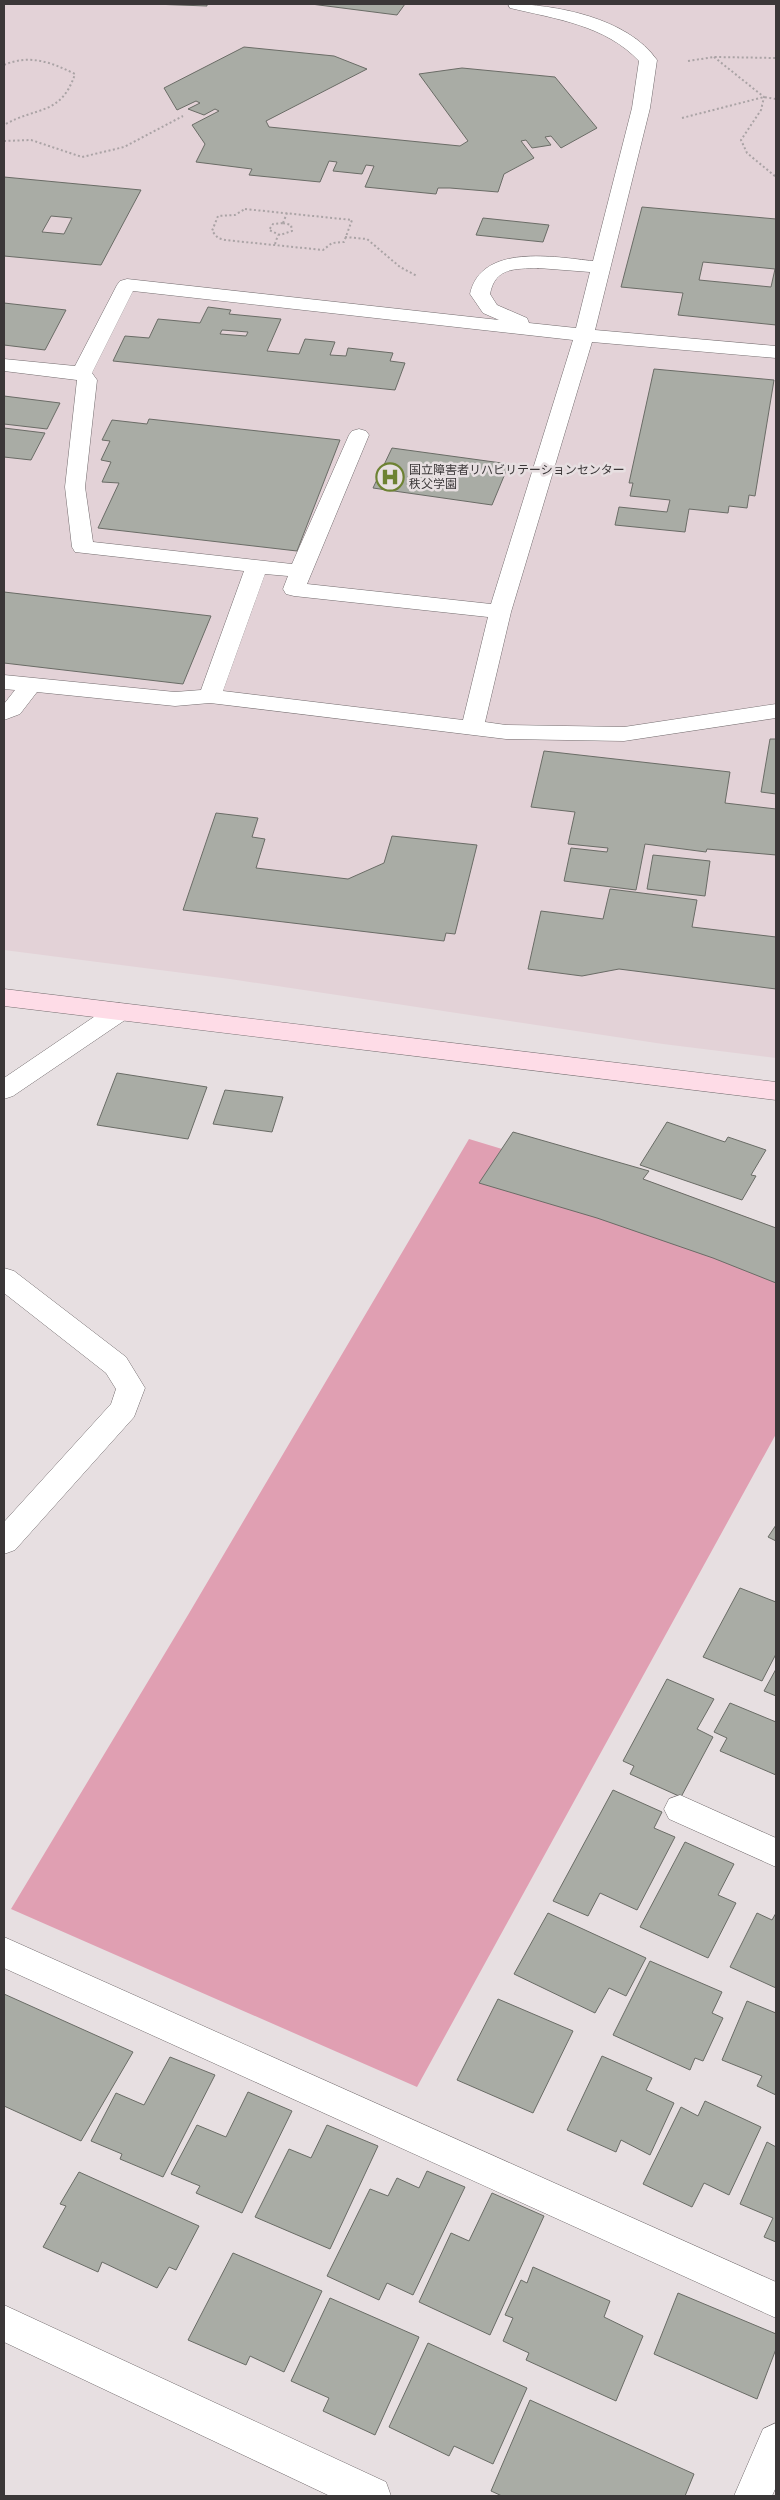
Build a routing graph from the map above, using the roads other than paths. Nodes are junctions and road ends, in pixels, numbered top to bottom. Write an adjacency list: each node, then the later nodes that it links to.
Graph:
1 (516, 4): 2 (street)
2 (601, 268): 3 (street); 4 (street)
3 (543, 331): 4 (street); 7 (street)
4 (584, 335): 5 (street); 11 (street)
5 (776, 352)
6 (4, 365): 7 (street)
7 (82, 373): 9 (street)
8 (359, 435): 10 (street)
9 (258, 566): 10 (street); 14 (street)
10 (300, 571): 11 (street)
11 (500, 612): 17 (street)
12 (4, 682): 13 (street)
13 (31, 685): 14 (street); 16 (street)
14 (210, 696): 17 (street)
15 (776, 711): 17 (street)
16 (4, 713)
17 (472, 729)
18 (4, 997): 19 (street)
19 (119, 1012): 20 (street); 21 (street)
20 (4, 1090)
21 (776, 1091)
22 (4, 1278): 23 (street)
23 (4, 1542)
24 (680, 1809): 25 (street)
25 (776, 1853)
26 (4, 1952): 27 (street)
27 (776, 2300)
28 (4, 2322): 30 (street)
29 (776, 2442): 31 (street)
30 (372, 2496)
31 (753, 2496)

